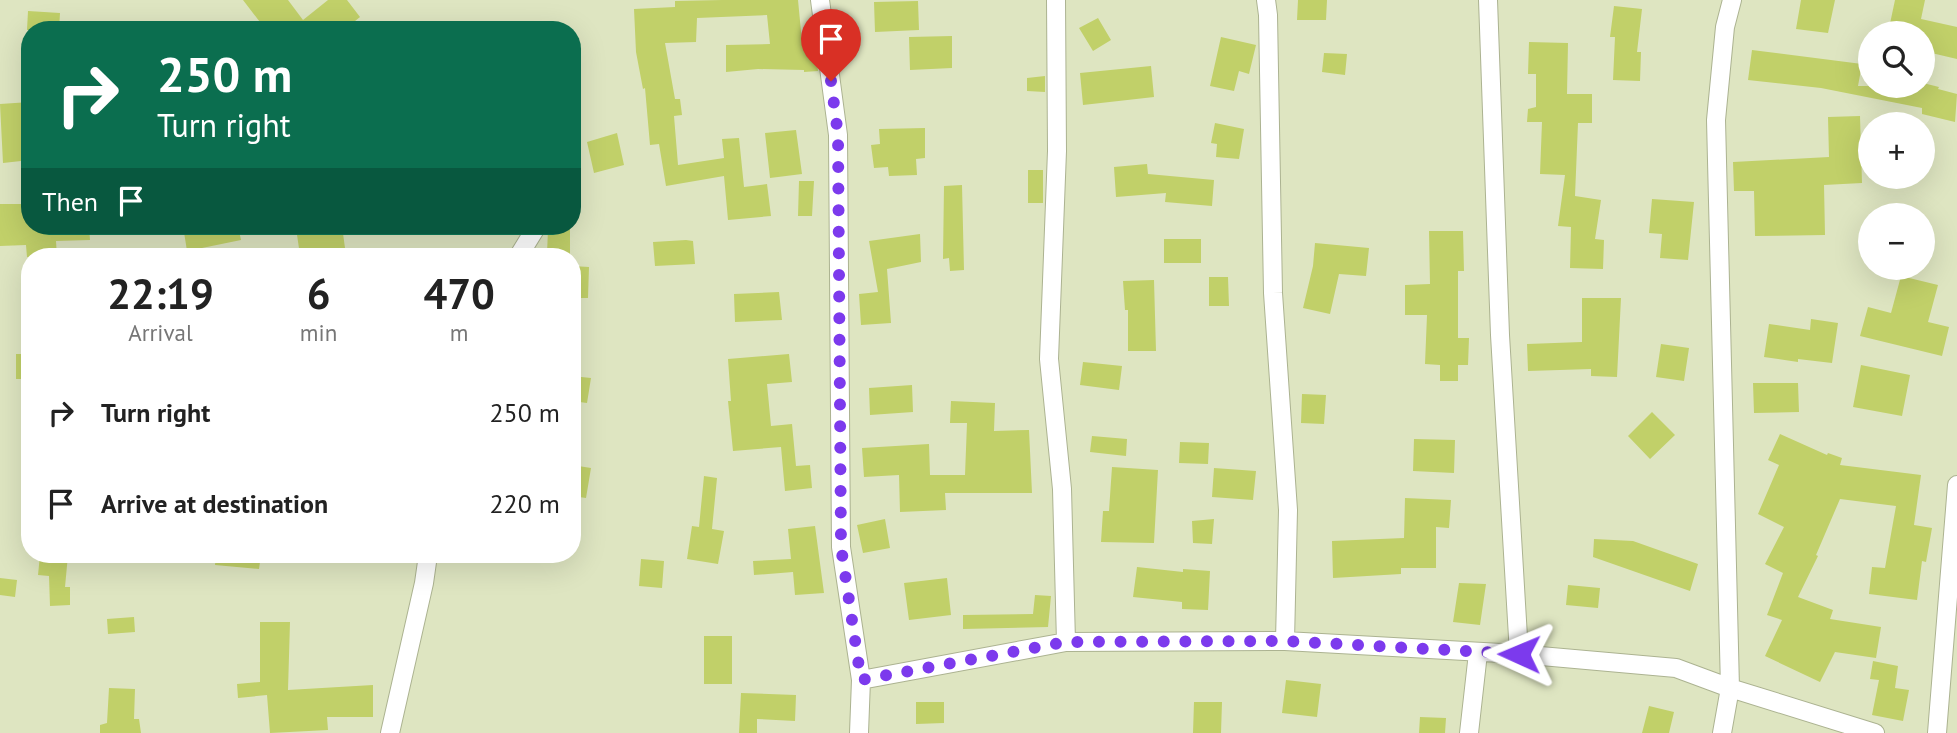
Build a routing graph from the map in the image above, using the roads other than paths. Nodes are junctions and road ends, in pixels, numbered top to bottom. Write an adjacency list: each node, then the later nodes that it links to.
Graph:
1 (820, 0): 12 (street)
2 (1056, 0): 9 (street)
3 (1266, 0): 8 (street)
4 (1488, 0): 11 (street)
5 (1732, 0): 13 (street)
6 (1957, 485): 19 (street)
7 (427, 563): 14 (street)
8 (1285, 641): 9 (street); 10 (street)
9 (1066, 642): 12 (street)
10 (1478, 653): 11 (street); 16 (street)
11 (1519, 654): 13 (street)
12 (861, 680): 15 (street)
13 (1730, 688): 17 (street); 18 (street)
14 (390, 733)
15 (859, 733)
16 (1469, 733)
17 (1722, 733)
18 (1875, 733)
19 (1937, 733)

